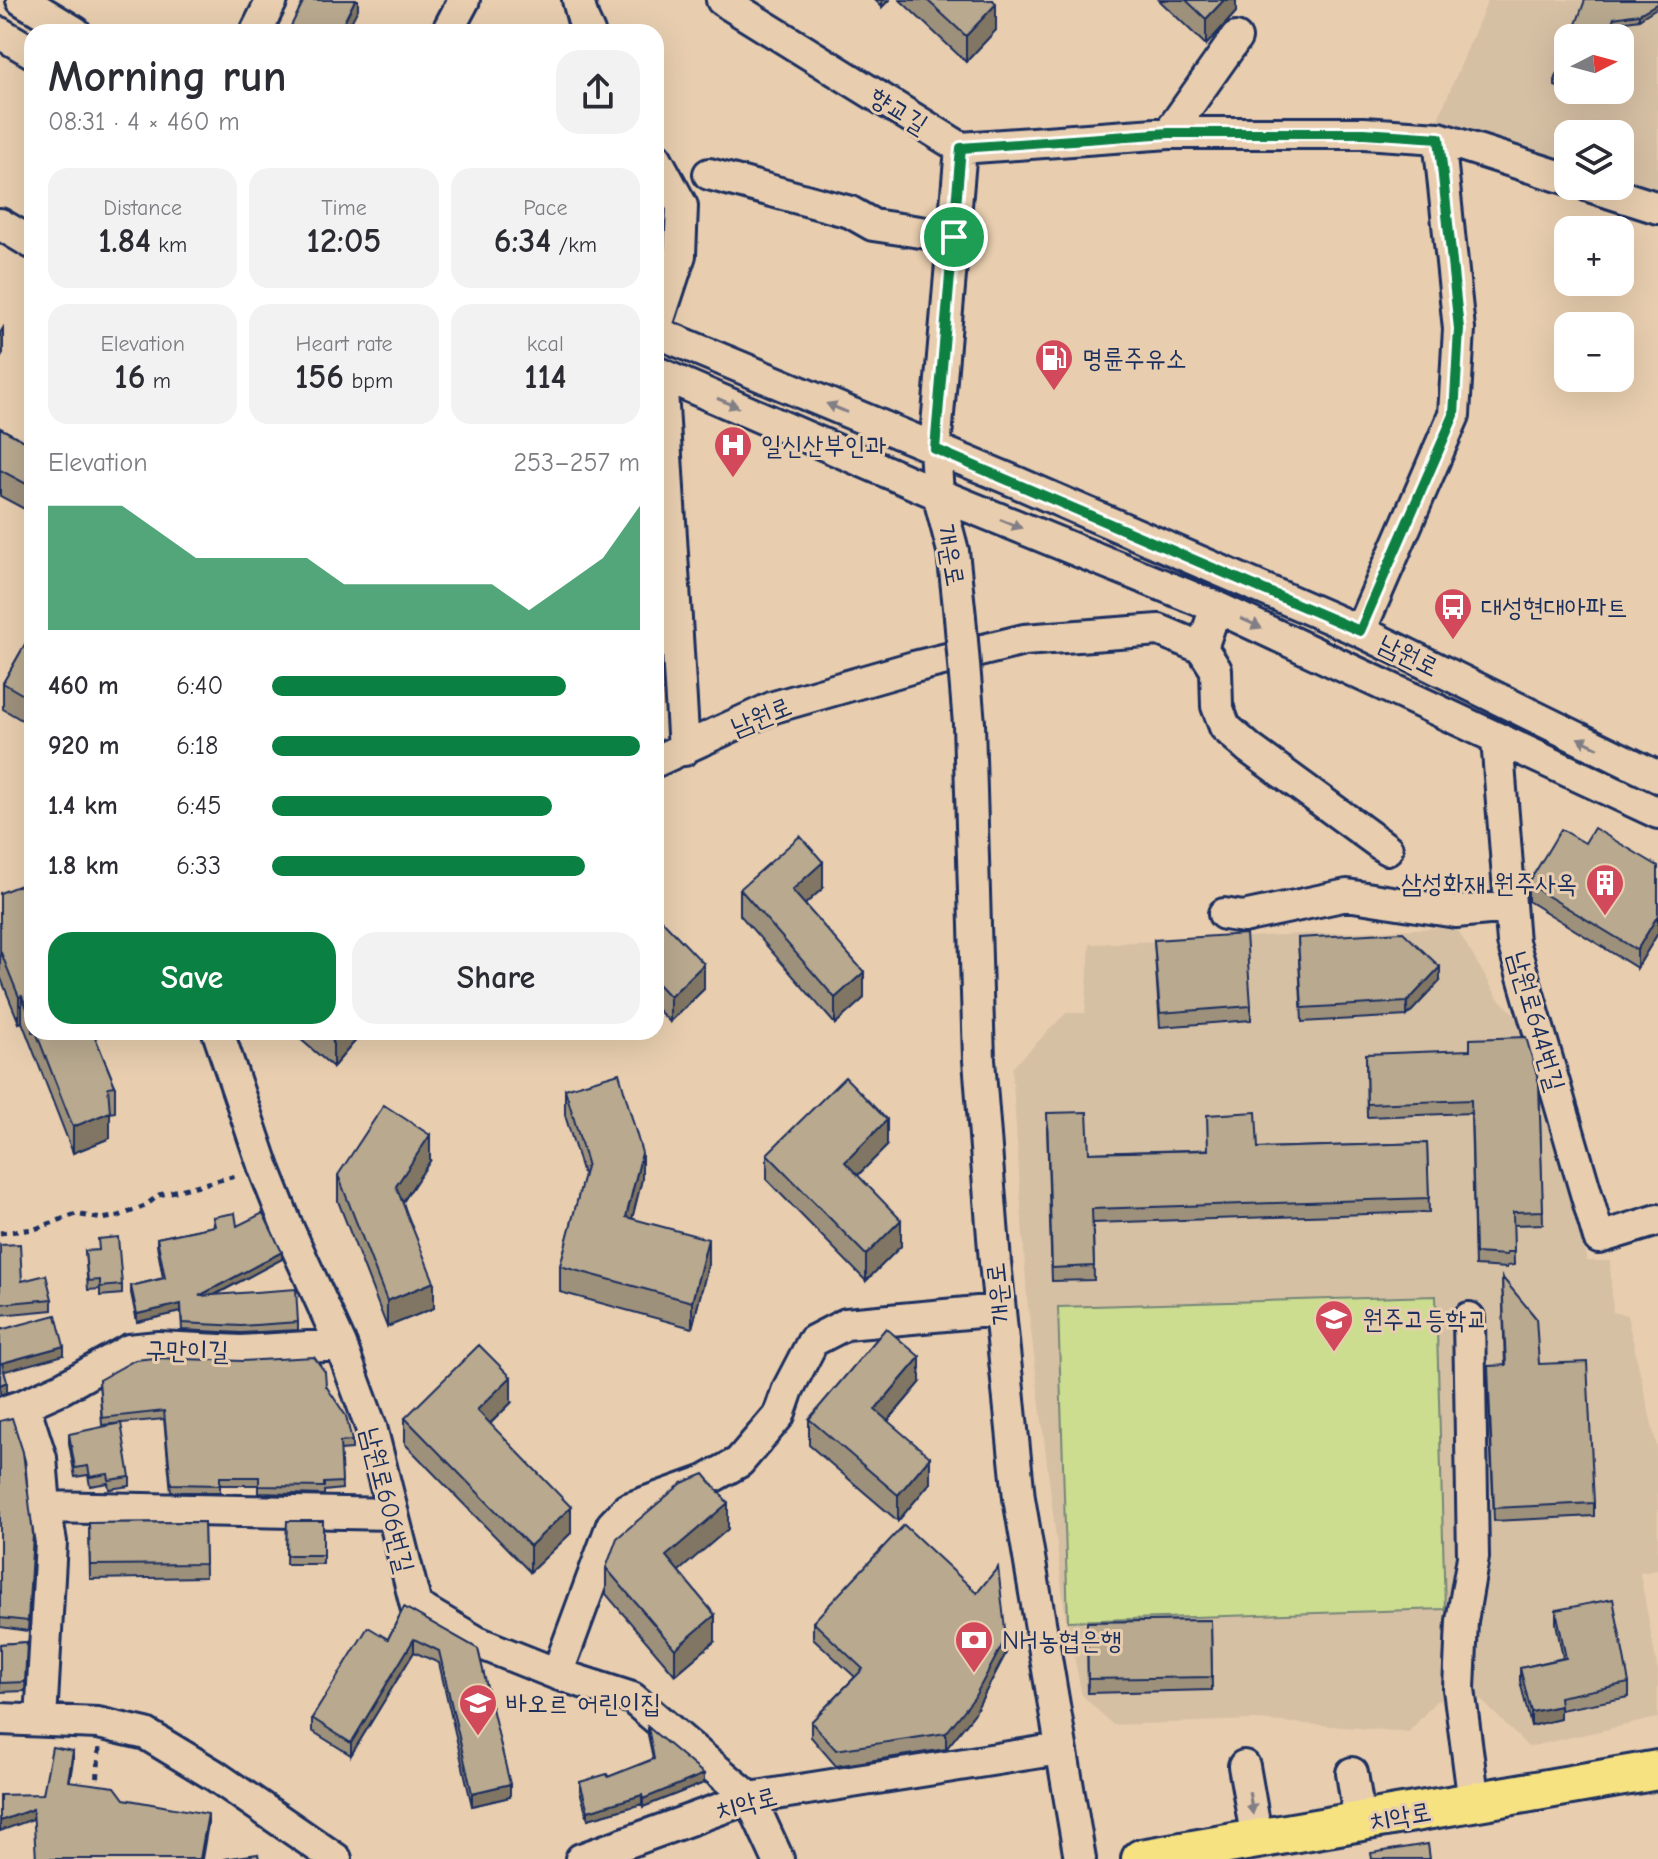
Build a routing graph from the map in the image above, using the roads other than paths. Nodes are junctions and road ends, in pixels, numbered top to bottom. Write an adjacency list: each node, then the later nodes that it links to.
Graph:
1 (22, 0): 6 (street)
2 (272, 0): 7 (street)
3 (464, 0): 8 (street)
4 (578, 0): 9 (street)
5 (722, 0): 15 (street, 향교길)
6 (62, 24)
7 (260, 24)
8 (451, 24)
9 (585, 24)
10 (0, 33): 12 (street)
11 (1236, 38): 13 (street)
12 (24, 47)
13 (1169, 133): 14 (street); 15 (street)
14 (1439, 138): 18 (street); 31 (street)
15 (961, 148): 22 (street)
16 (664, 173): 24 (street)
17 (709, 174): 22 (street)
18 (1554, 175)
19 (1633, 200): 20 (street)
20 (1658, 208)
21 (0, 224): 23 (street)
22 (954, 237): 27 (street)
23 (24, 238)
24 (664, 305)
25 (664, 333): 27 (street, 남원로, one-way to 25)
26 (664, 376): 29 (street, 남원로, one-way to 29)
27 (935, 449): 29 (street); 31 (street, 남원로)
28 (664, 460): 34 (street)
29 (938, 494): 30 (street, 남원로, one-way to 30); 43 (street, 개운로, bridge)
30 (1216, 607): 32 (street); 33 (street, 남원로, one-way to 33)
31 (1360, 631): 36 (street, 남원로, one-way to 31)
32 (1202, 648): 34 (street, 남원로); 38 (street)
33 (1497, 739): 37 (street, 남원로); 39 (street, 남원로644번길)
34 (684, 750): 35 (street, 남원로)
35 (664, 758)
36 (1658, 777)
37 (1658, 813)
38 (1387, 849)
39 (1510, 907): 40 (street); 42 (street, 남원로644번길)
40 (1224, 914)
41 (221, 1040): 45 (street, 남원로606번길)
42 (1658, 1220)
43 (1000, 1310): 49 (street); 52 (street, 개운로)
44 (1469, 1318): 57 (street)
45 (341, 1345): 46 (street, 구만이길); 48 (street, 남원로606번길)
46 (12, 1409): 47 (street)
47 (45, 1507): 48 (street); 51 (street)
48 (393, 1514): 49 (street, 남원로606번길)
49 (557, 1674): 56 (street, 남원로606번길)
50 (0, 1719): 51 (street)
51 (41, 1720): 60 (street)
52 (1060, 1749): 56 (street, 치악로); 63 (street, 개운로)
53 (1244, 1766): 59 (street, one-way to 59)
54 (1658, 1770): 57 (main road, 치악로)
55 (1352, 1773): 58 (street)
56 (750, 1798): 61 (street, 치악로); 62 (street)
57 (1474, 1803): 58 (main road, 치악로)
58 (1360, 1823): 59 (main road, 치악로)
59 (1257, 1840): 64 (main road, 치악로)
60 (336, 1859)
61 (581, 1859)
62 (778, 1859)
63 (1080, 1859)
64 (1141, 1859)

